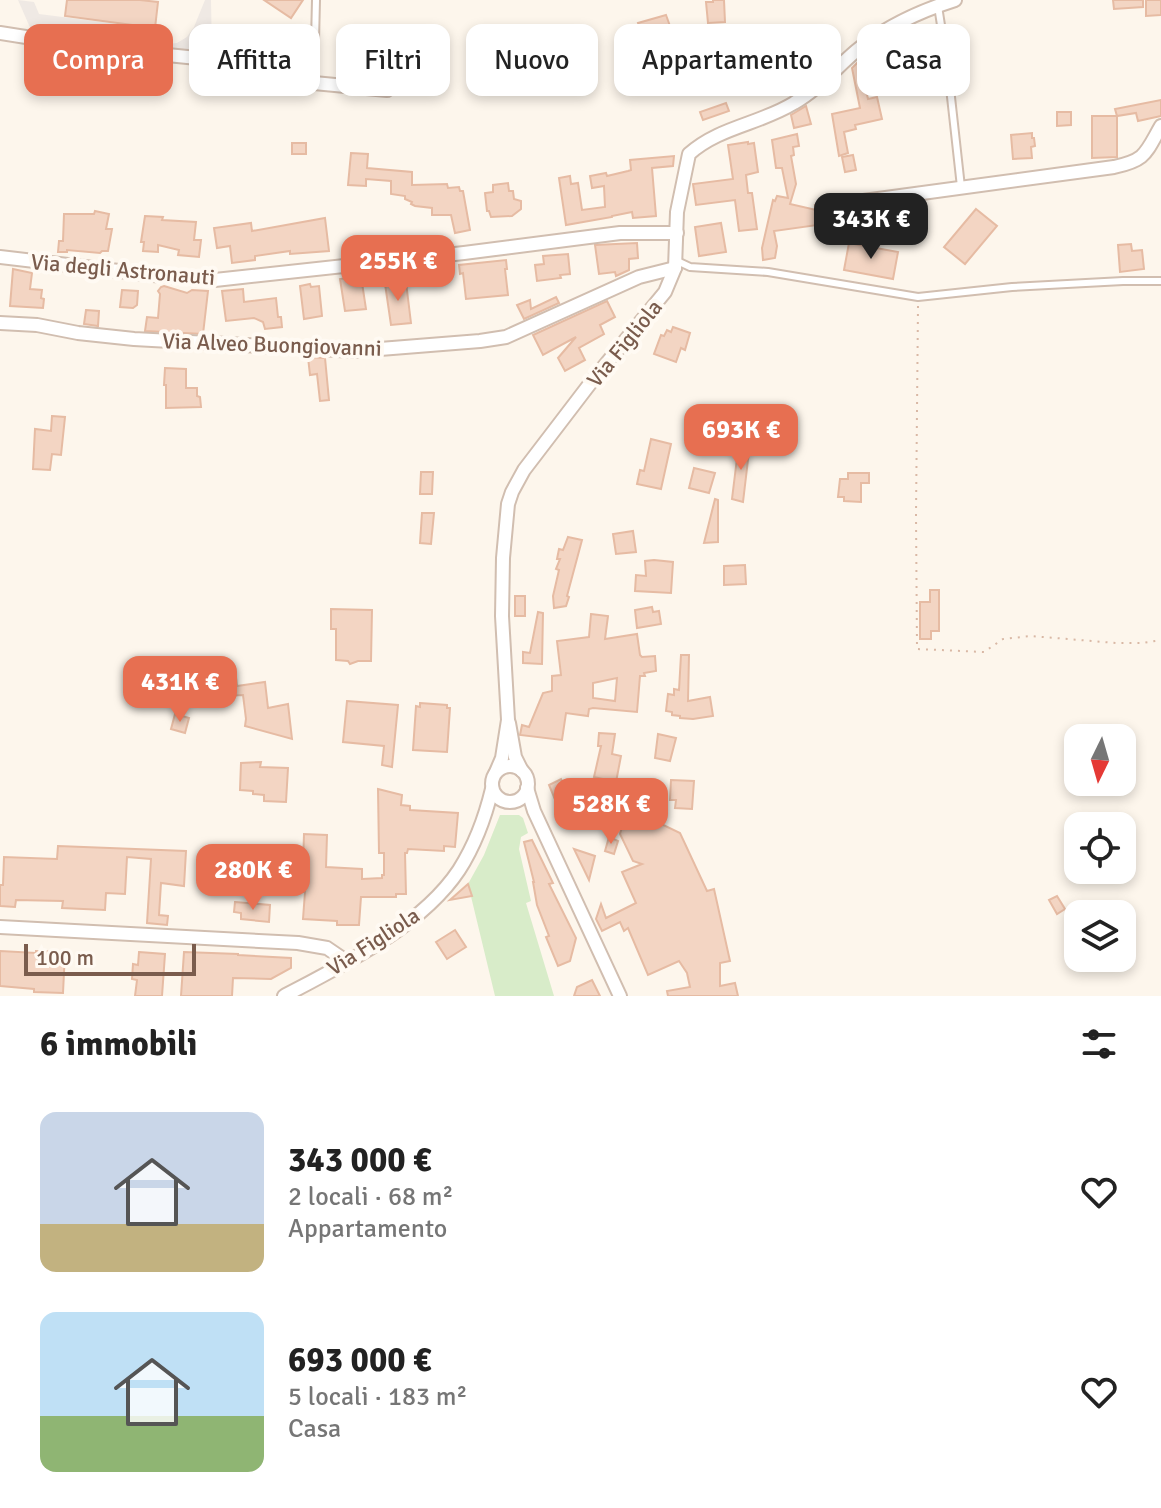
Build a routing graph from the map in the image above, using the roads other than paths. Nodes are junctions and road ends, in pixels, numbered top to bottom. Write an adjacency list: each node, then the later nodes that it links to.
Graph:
1 (316, 0): 4 (lane)
2 (955, 0): 3 (street, Via Figliola)
3 (938, 6): 8 (lane); 10 (street, Via Figliola)
4 (315, 24)
5 (0, 33): 6 (street)
6 (189, 57)
7 (1161, 126): 8 (street)
8 (961, 187): 9 (street)
9 (856, 202)
10 (677, 233): 11 (street, Via degli Astronauti); 12 (street, Via Figliola)
11 (0, 257)
12 (675, 264): 13 (lane); 14 (street, Via Alveo Buongiovanni); 15 (street, Via Figliola)
13 (1161, 281)
14 (0, 323)
15 (508, 720): 16 (street, Via Figliola); 17 (street)
16 (496, 772): 17 (street); 19 (street)
17 (523, 772): 18 (street)
18 (527, 788): 20 (street); 21 (street)
19 (492, 789): 20 (street); 22 (street, Via Figliola)
20 (511, 801): 21 (street); 22 (street)
21 (534, 811): 26 (street)
22 (486, 814): 24 (street, Via Figliola)
23 (0, 927): 24 (street)
24 (346, 961): 25 (street, Via Figliola)
25 (284, 996)
26 (620, 996)

